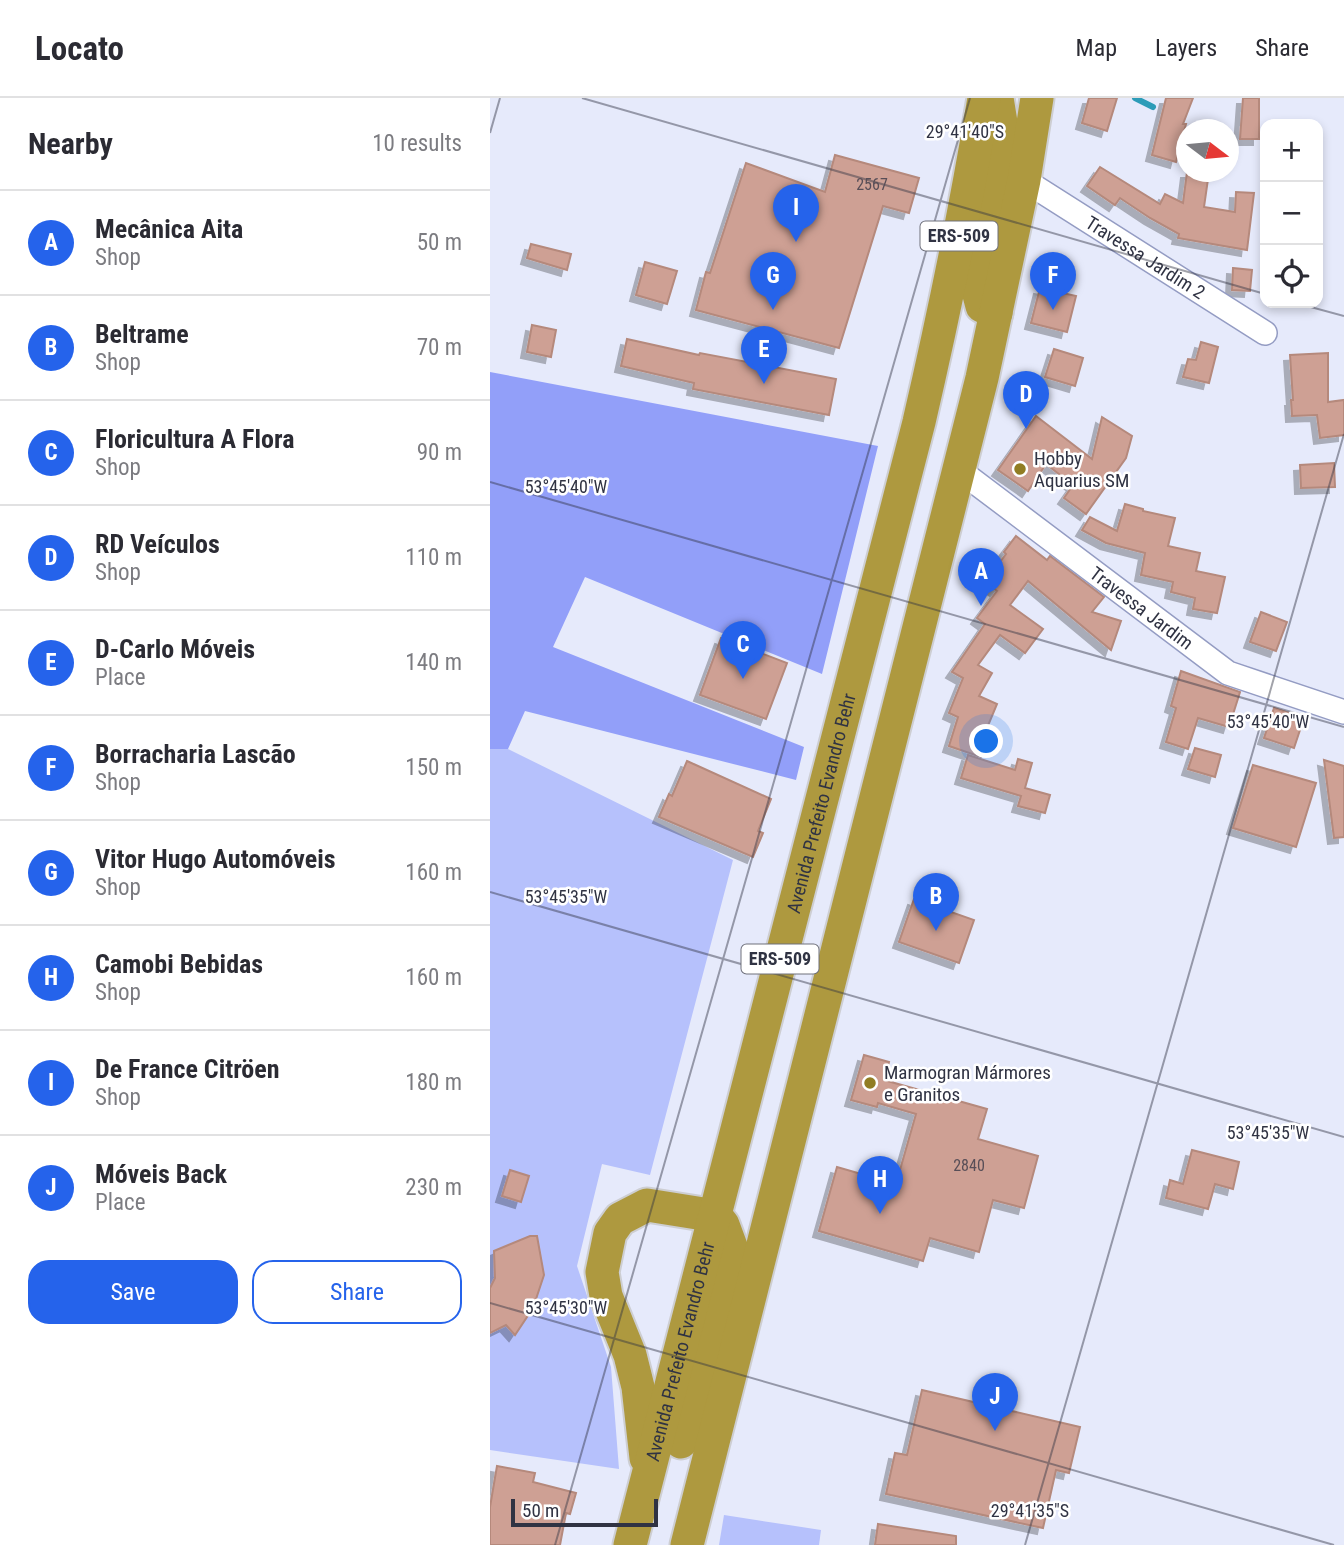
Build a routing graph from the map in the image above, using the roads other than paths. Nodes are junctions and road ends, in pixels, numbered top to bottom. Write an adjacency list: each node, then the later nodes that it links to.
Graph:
1 (984, 98): 9 (highway, Avenida Prefeito Evandro Behr / ERS-509)
2 (997, 98): 5 (highway)
3 (1037, 98): 4 (highway, ERS-509)
4 (1024, 180): 5 (highway, ERS-509); 6 (street, Travessa Jardim 2)
5 (996, 313): 7 (highway, ERS-509)
6 (1265, 332)
7 (959, 470): 8 (street, Travessa Jardim); 13 (highway, ERS-509)
8 (1344, 712)
9 (716, 1216): 10 (highway, Avenida Prefeito Evandro Behr / ERS-509); 10 (highway); 12 (highway)
10 (648, 1478): 11 (highway, Avenida Prefeito Evandro Behr / ERS-509)
11 (630, 1545)
12 (653, 1545)
13 (687, 1545)

